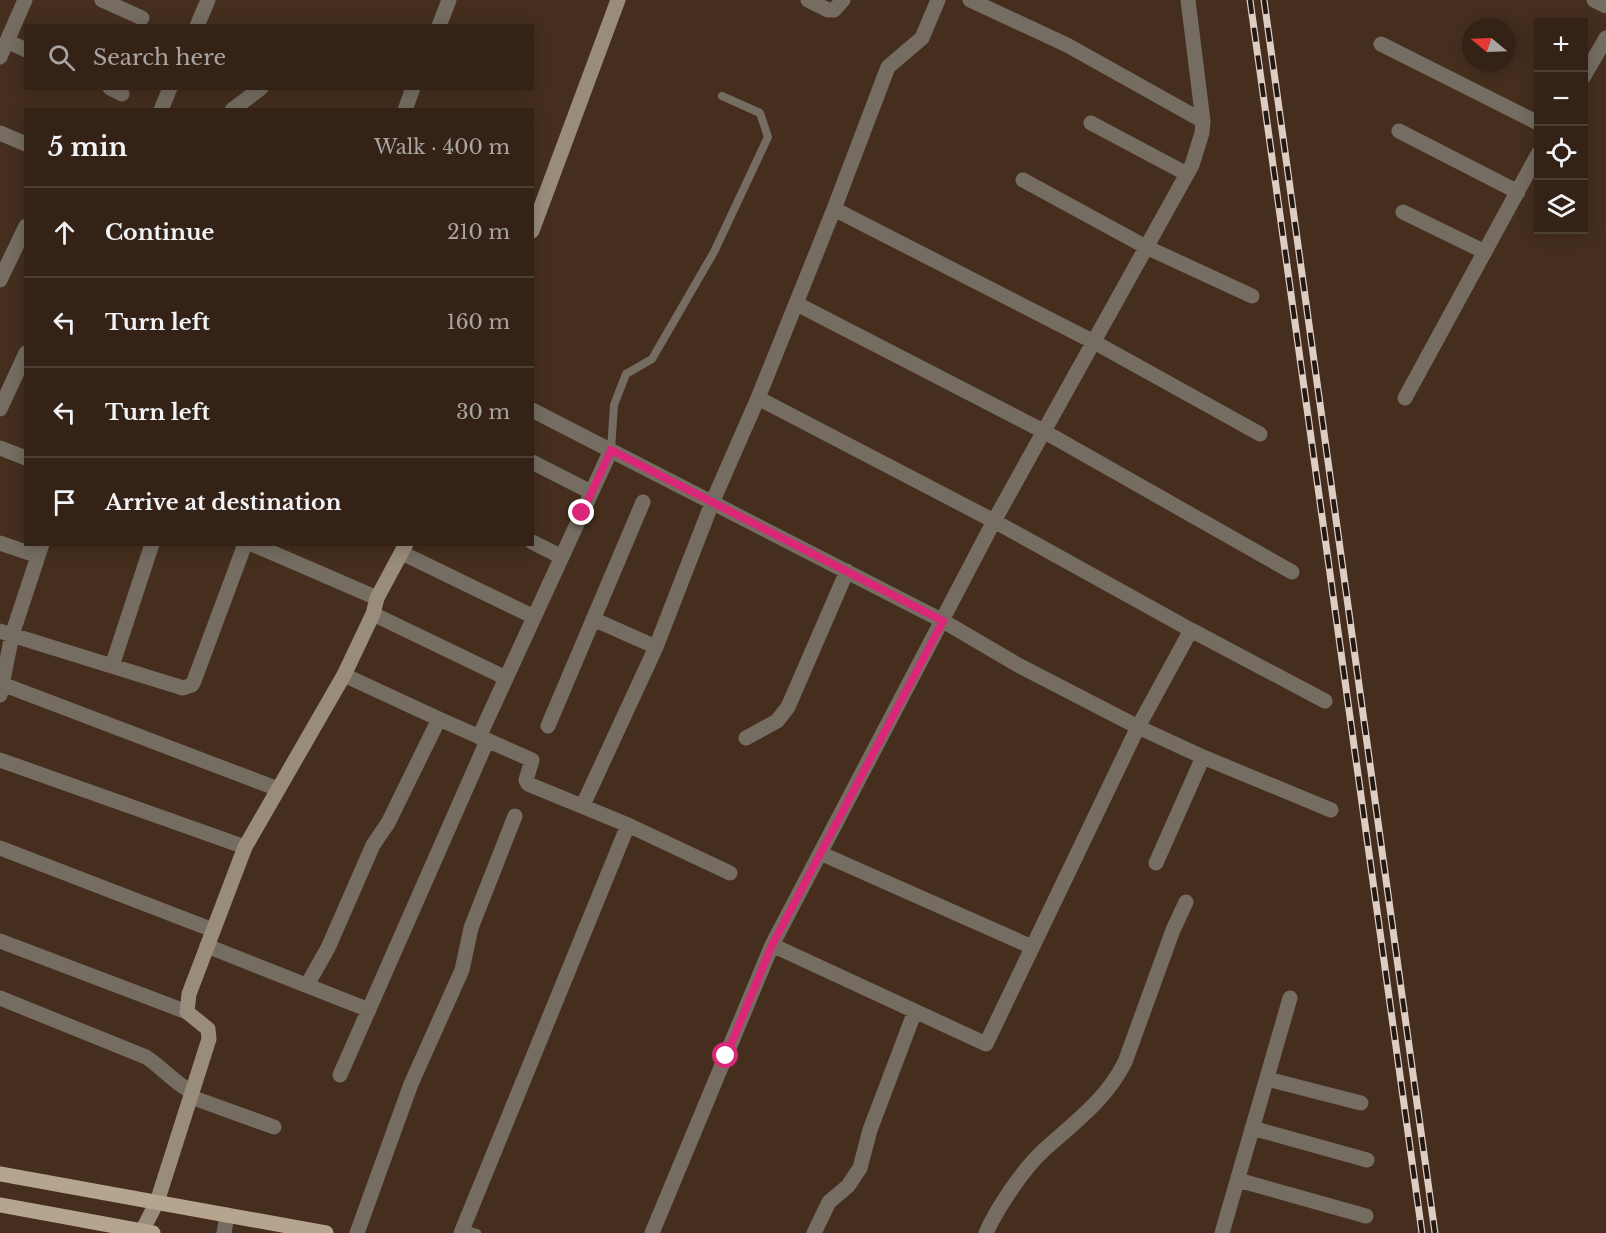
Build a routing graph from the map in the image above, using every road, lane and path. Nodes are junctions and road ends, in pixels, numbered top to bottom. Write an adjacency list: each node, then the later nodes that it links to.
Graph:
1 (25, 0): 17 (street)
2 (102, 0): 13 (street)
3 (208, 0): 14 (street)
4 (449, 0): 15 (street)
5 (618, 0): 41 (street)
6 (808, 0): 7 (street)
7 (843, 0)
8 (938, 0): 39 (street)
9 (970, 0): 30 (street)
10 (1188, 0): 30 (street)
11 (1594, 0): 12 (street)
12 (1606, 6)
13 (142, 18)
14 (198, 24)
15 (440, 24)
16 (1606, 38): 21 (street)
17 (7, 41): 19 (street); 20 (street)
18 (1381, 44): 29 (street)
19 (24, 49)
20 (0, 57)
21 (1586, 72)
22 (169, 90): 26 (street)
23 (258, 90): 27 (street)
24 (412, 90): 28 (street)
25 (722, 96): 57 (lane)
26 (162, 108)
27 (235, 108)
28 (406, 108)
29 (1534, 120)
30 (1203, 121): 36 (street)
31 (1090, 123): 36 (street)
32 (1399, 131): 38 (street)
33 (2, 138): 34 (street)
34 (24, 144)
35 (1534, 163): 38 (street)
36 (1187, 174): 43 (street)
37 (1023, 180): 43 (street)
38 (1518, 192): 44 (street)
39 (834, 209): 47 (street); 48 (street)
40 (1403, 212): 44 (street)
41 (534, 226)
42 (24, 230): 45 (street)
43 (1146, 247): 46 (street); 48 (street)
44 (1485, 252): 51 (street)
45 (0, 280)
46 (1252, 297)
47 (797, 304): 50 (street); 54 (street)
48 (1094, 342): 54 (street); 55 (street)
49 (24, 357): 52 (street)
50 (758, 398): 62 (street); 63 (street)
51 (1405, 398)
52 (0, 409)
53 (534, 411): 57 (street)
54 (1045, 432): 63 (street); 73 (street)
55 (1260, 434)
56 (0, 448): 58 (street)
57 (611, 450): 60 (street); 62 (street)
58 (24, 457)
59 (534, 463): 60 (street)
60 (591, 492): 71 (street)
61 (643, 502): 77 (street)
62 (712, 503): 72 (street); 81 (street)
63 (994, 522): 78 (street); 79 (street)
64 (0, 543): 70 (street)
65 (534, 543): 71 (street)
66 (151, 546): 82 (street)
67 (252, 546): 82 (street)
68 (254, 546): 74 (street)
69 (404, 549): 74 (street); 76 (street)
70 (40, 550): 80 (street)
71 (562, 557): 76 (street)
72 (847, 571): 78 (street); 90 (street)
73 (1292, 572)
74 (377, 598): 75 (street)
75 (373, 614): 83 (street); 84 (street)
76 (534, 617): 84 (street)
77 (593, 619): 81 (street); 88 (street)
78 (943, 621): 89 (street); 101 (street)
79 (1191, 630): 86 (street); 89 (street)
80 (6, 633): 82 (street); 85 (street)
81 (656, 646): 95 (street)
82 (112, 666)
83 (344, 675): 87 (street); 94 (street)
84 (506, 678): 91 (street)
85 (1, 690): 94 (street)
86 (1325, 701)
87 (439, 719): 91 (street); 110 (street)
88 (548, 726)
89 (1138, 727): 92 (street); 109 (street)
90 (746, 738)
91 (483, 739): 95 (street); 113 (street)
92 (1203, 757): 96 (street); 102 (street)
93 (0, 760): 99 (street)
94 (278, 789): 99 (street)
95 (583, 806): 98 (street)
96 (1331, 810)
97 (515, 816): 133 (street)
98 (628, 825): 103 (street); 130 (street)
99 (245, 847): 105 (street)
100 (0, 848): 105 (street)
101 (820, 853): 107 (street); 109 (street)
102 (1156, 863)
103 (730, 873)
104 (1186, 902): 136 (street)
105 (213, 930): 108 (street)
106 (0, 941): 115 (street)
107 (772, 945): 114 (street); 134 (street)
108 (207, 946): 110 (street); 115 (street)
109 (1032, 947): 114 (street)
110 (307, 985): 113 (street)
111 (0, 998): 118 (street)
112 (1290, 998): 117 (street)
113 (369, 1010): 116 (street)
114 (915, 1011): 135 (street)
115 (188, 1012): 118 (street)
116 (340, 1075)
117 (1267, 1078): 119 (street); 121 (street)
118 (191, 1095): 120 (street); 125 (street)
119 (1361, 1103)
120 (274, 1127)
121 (1252, 1128): 122 (street); 124 (street)
122 (1367, 1161)
123 (0, 1174): 125 (main road)
124 (1238, 1179): 128 (street); 137 (street)
125 (157, 1202): 127 (main road); 129 (street)
126 (0, 1205): 129 (main road)
127 (227, 1215): 131 (street); 132 (main road)
128 (1366, 1216)
129 (145, 1232)
130 (467, 1232)
131 (224, 1233)
132 (326, 1233)
133 (357, 1233)
134 (652, 1233)
135 (814, 1233)
136 (986, 1233)
137 (1223, 1233)

